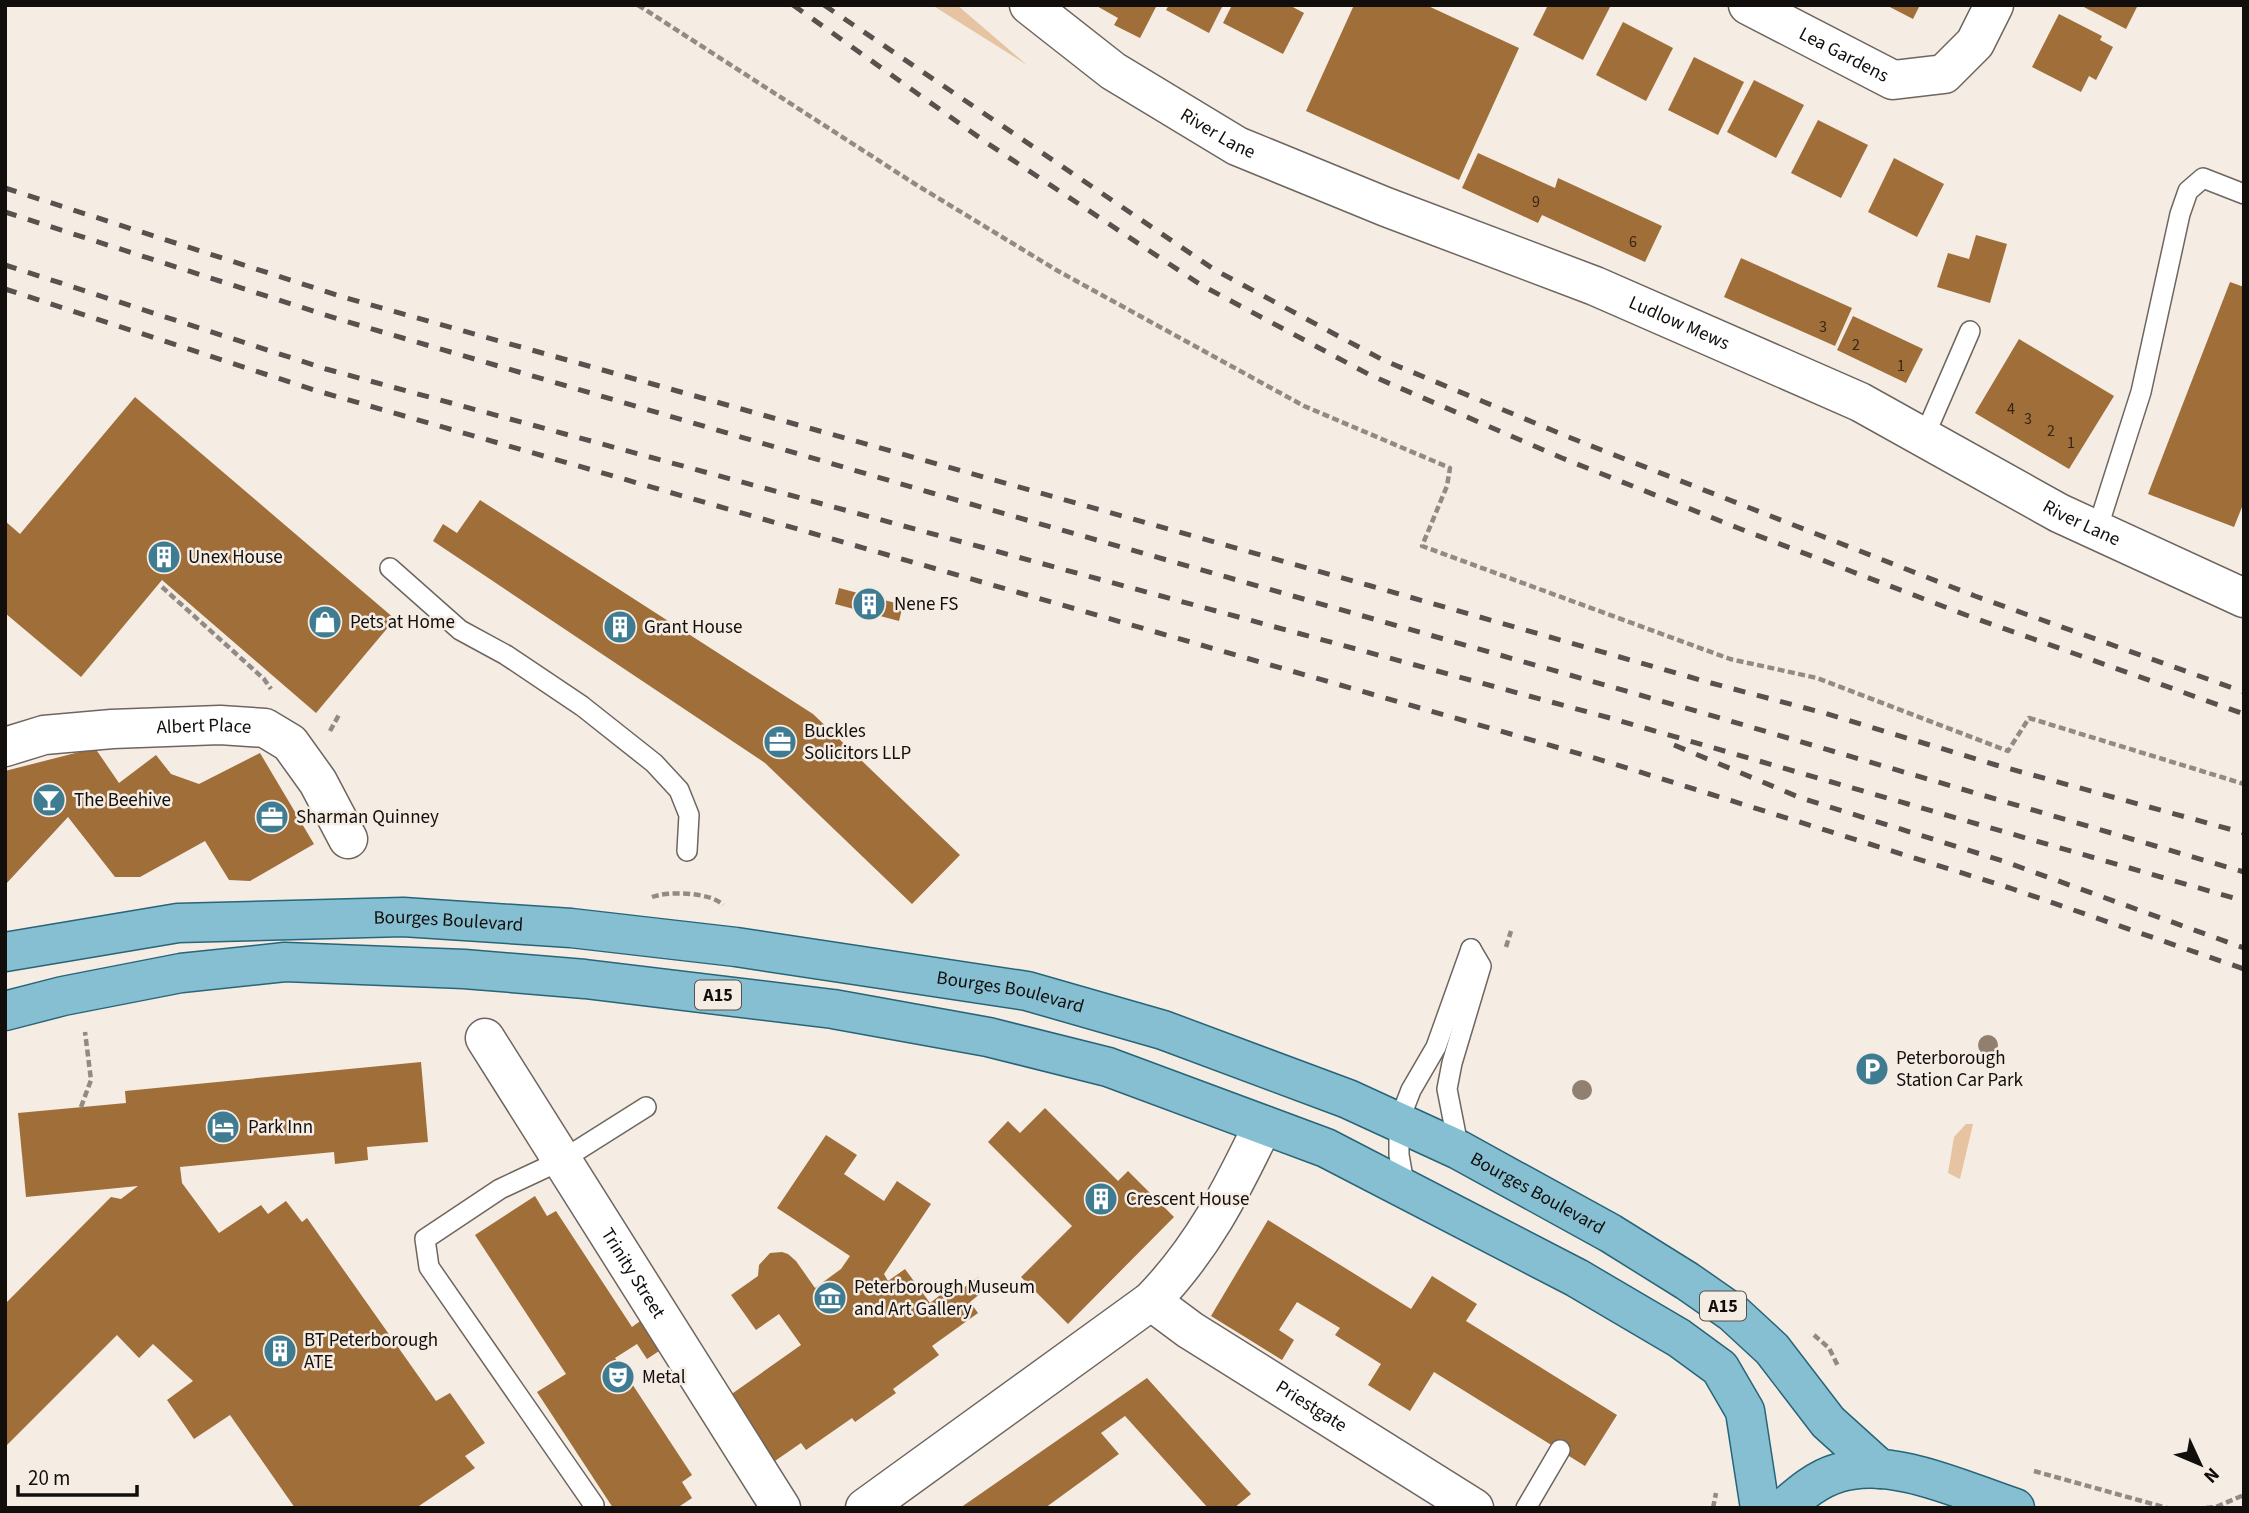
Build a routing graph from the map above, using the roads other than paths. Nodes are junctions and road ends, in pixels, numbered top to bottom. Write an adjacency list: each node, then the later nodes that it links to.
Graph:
1 (1029, 5): 5 (street, River Lane)
2 (1748, 5): 3 (street, Lea Gardens)
3 (1994, 5)
4 (2244, 194): 8 (lane)
5 (1427, 222): 7 (street, Ludlow Mews)
6 (1970, 331): 7 (lane)
7 (1924, 437): 8 (street, River Lane)
8 (2097, 530): 10 (street, River Lane)
9 (390, 568): 13 (lane)
10 (2244, 598)
11 (5, 747): 12 (street, Albert Place)
12 (348, 839)
13 (687, 852)
14 (5, 952): 18 (main road, Bourges Boulevard / A15)
15 (5, 1011): 19 (main road, A15)
16 (485, 1038): 21 (street, Trinity Street)
17 (646, 1107): 21 (lane)
18 (1399, 1121): 20 (main road, Bourges Boulevard / A15); 20 (lane); 22 (lane)
19 (1263, 1125): 22 (main road, A15); 23 (street)
20 (1459, 1150): 25 (main road, Bourges Boulevard / A15)
21 (562, 1160): 26 (lane); 27 (street, Trinity Street)
22 (1405, 1190): 31 (main road, A15)
23 (1151, 1301): 28 (street); 29 (street, Priestgate)
24 (1560, 1450): 30 (lane)
25 (1880, 1469): 32 (main road); 33 (main road)
26 (594, 1505)
27 (781, 1508)
28 (865, 1508)
29 (1474, 1508)
30 (1526, 1508)
31 (1760, 1508)
32 (1784, 1508)
33 (2015, 1508)

